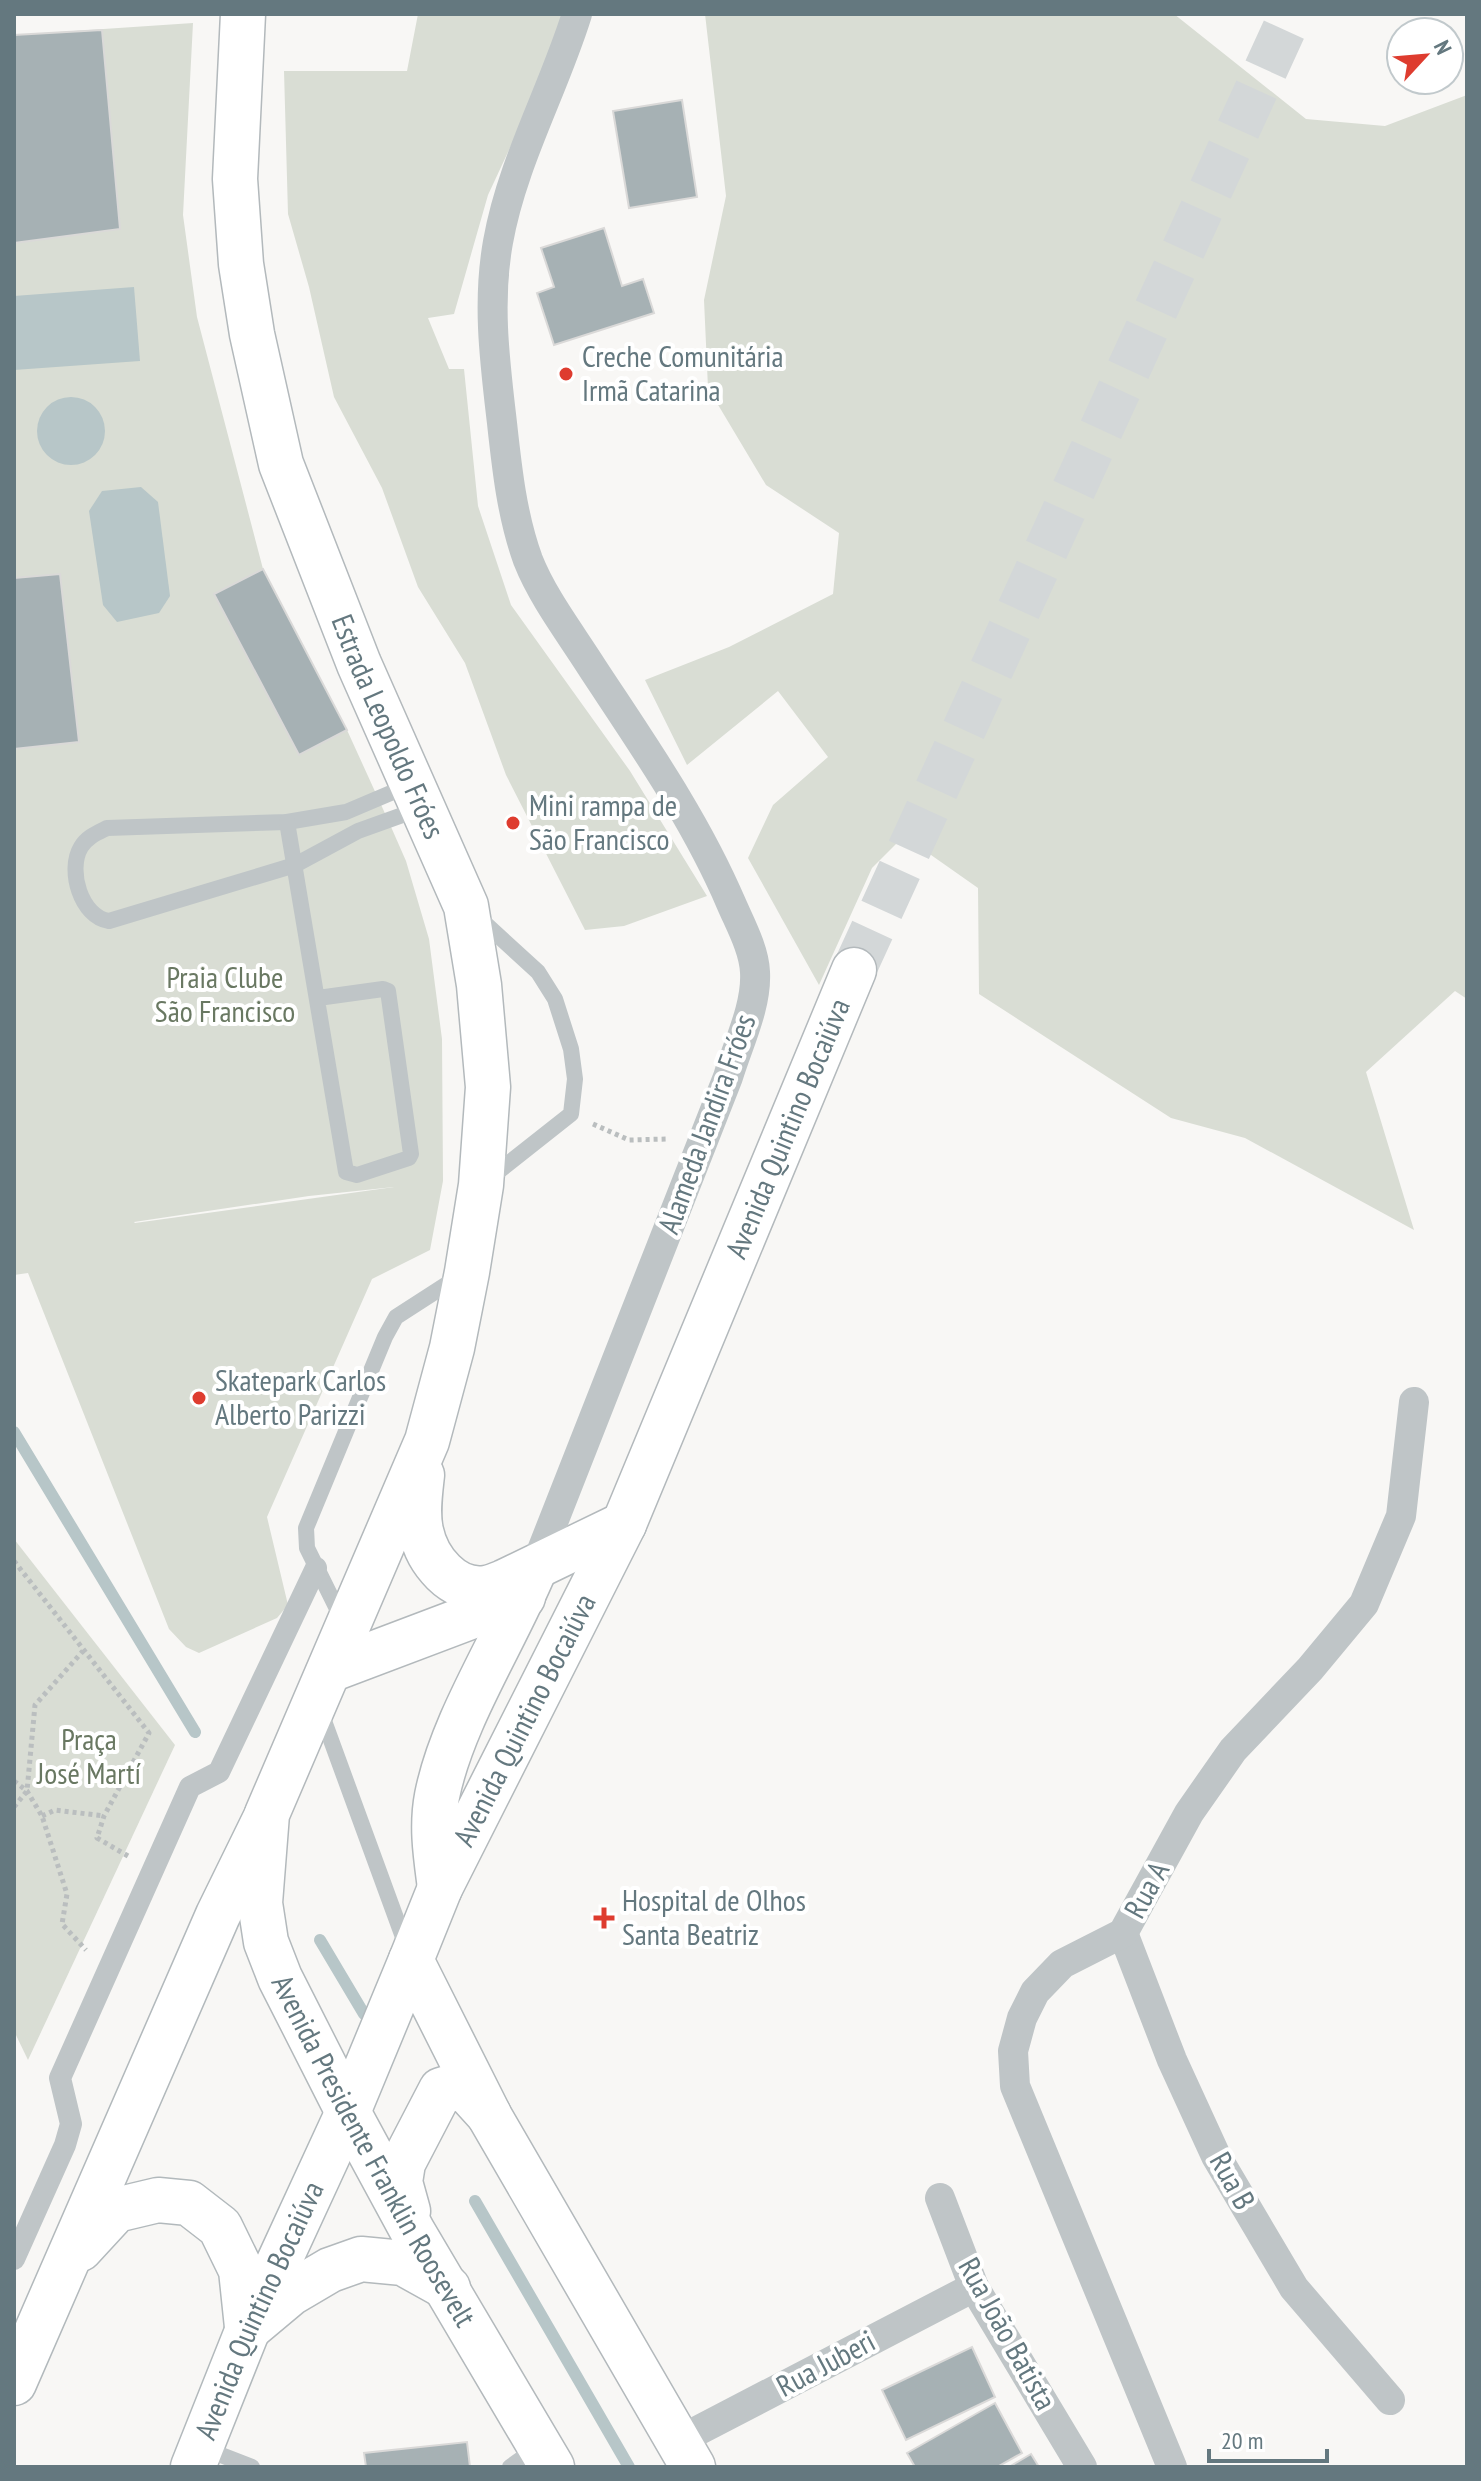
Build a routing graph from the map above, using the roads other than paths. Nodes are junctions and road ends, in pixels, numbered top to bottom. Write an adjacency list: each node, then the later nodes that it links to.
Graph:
1 (243, 14): 3 (main road, Estrada Leopoldo Fróes)
2 (577, 14): 15 (street, Alameda Jandira Fróes)
3 (418, 796): 4 (lane); 5 (lane); 6 (main road, Estrada Leopoldo Fróes)
4 (287, 822): 5 (lane); 5 (lane)
5 (295, 865): 8 (lane)
6 (466, 906): 9 (main road, Estrada Leopoldo Fróes); 9 (lane)
7 (854, 970): 13 (main road, Avenida Quintino Bocaiúva)
8 (318, 998): 8 (lane)
9 (481, 1185): 10 (main road, Estrada Leopoldo Fróes)
10 (467, 1272): 12 (main road, Estrada Leopoldo Fróes); 14 (lane)
11 (1414, 1402): 20 (street, Rua A)
12 (427, 1441): 15 (main road); 16 (main road)
13 (624, 1524): 15 (main road); 19 (main road, Avenida Quintino Bocaiúva)
14 (316, 1568): 16 (lane); 26 (street)
15 (529, 1583): 17 (main road); 19 (main road)
16 (347, 1628): 17 (main road)
17 (323, 1686): 18 (main road); 21 (lane)
18 (267, 1814): 22 (main road, Avenida Presidente Franklin Roosevelt); 27 (main road)
19 (440, 1888): 21 (main road, Avenida Quintino Bocaiúva)
20 (1123, 1933): 32 (street, Rua B); 38 (street, Rua A)
21 (411, 1960): 22 (main road, Avenida Quintino Bocaiúva); 23 (main road)
22 (348, 2112): 25 (main road, Avenida Presidente Franklin Roosevelt); 30 (main road, Avenida Quintino Bocaiúva)
23 (490, 2117): 25 (main road); 33 (main road)
24 (940, 2198): 28 (street, Rua João Batista)
25 (413, 2232): 29 (main road, Avenida Presidente Franklin Roosevelt)
26 (14, 2259)
27 (68, 2262): 30 (main road); 31 (main road)
28 (974, 2287): 33 (street, Rua Juberi); 37 (street, Rua João Batista)
29 (448, 2288): 30 (main road); 35 (main road, Avenida Presidente Franklin Roosevelt)
30 (248, 2329): 34 (main road, Avenida Quintino Bocaiúva)
31 (14, 2383)
32 (1390, 2400)
33 (685, 2454)
34 (197, 2457): 36 (lane)
35 (534, 2460)
36 (252, 2467)
37 (1082, 2467)
38 (1172, 2467)

